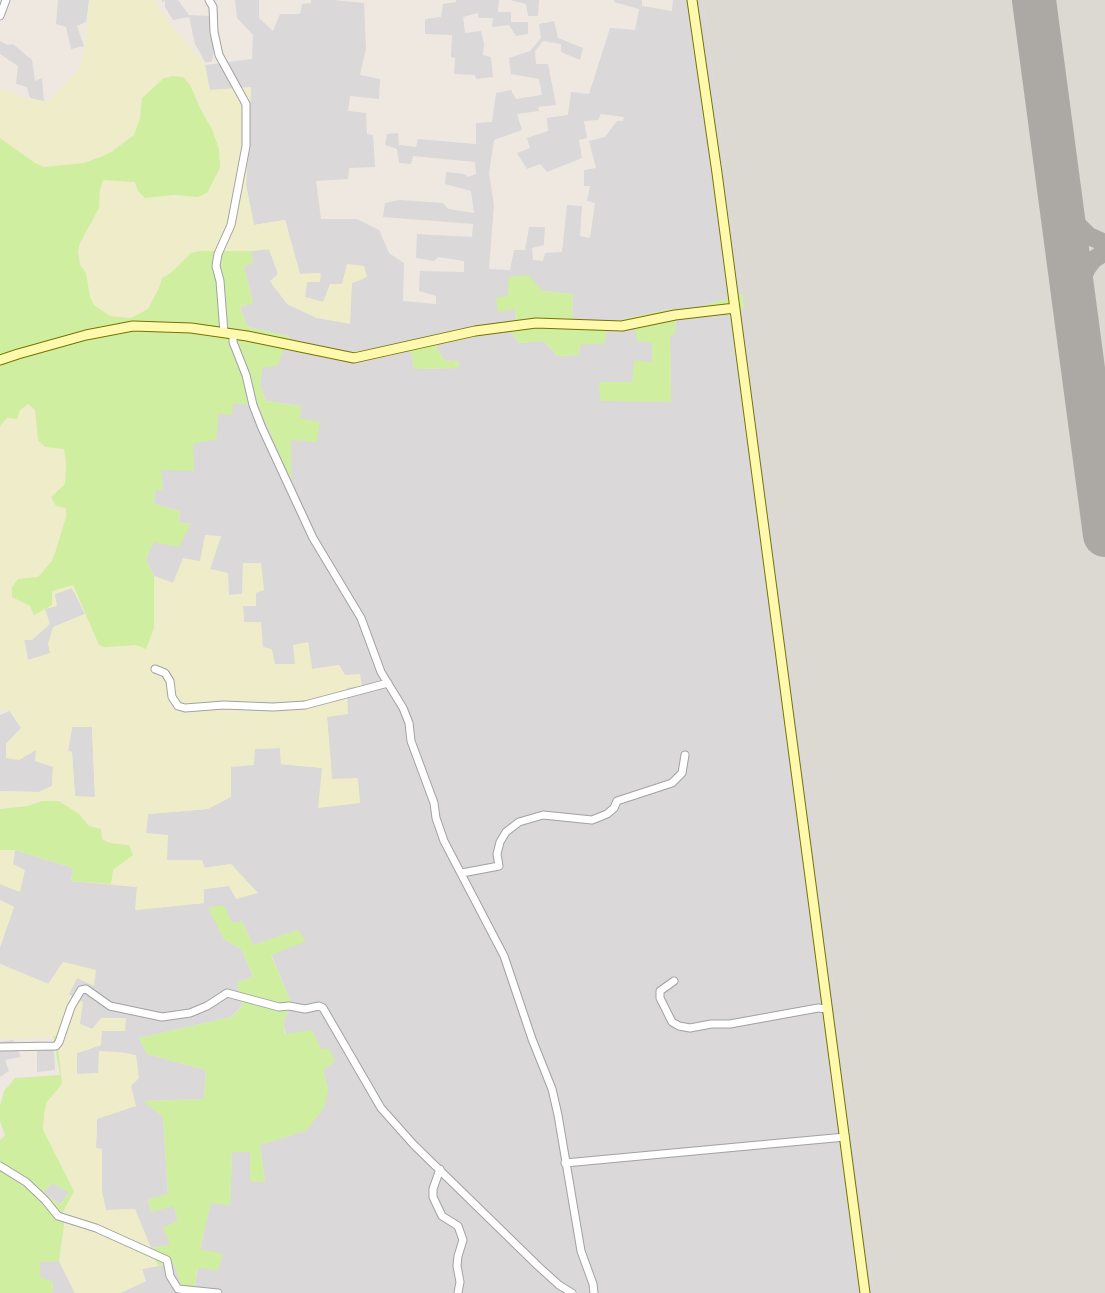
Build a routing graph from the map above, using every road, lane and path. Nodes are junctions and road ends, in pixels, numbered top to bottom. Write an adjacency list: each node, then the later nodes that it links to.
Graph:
1 (6, 0): 4 (street)
2 (210, 0): 6 (street)
3 (692, 0): 5 (street)
4 (0, 16)
5 (735, 308): 6 (street); 13 (street)
6 (229, 334): 7 (street); 9 (street)
7 (0, 360)
8 (155, 669): 9 (street)
9 (388, 683): 11 (street)
10 (685, 755): 11 (street)
11 (462, 873): 16 (street)
12 (674, 981): 13 (street)
13 (827, 1009): 15 (street)
14 (0, 1047): 18 (street)
15 (845, 1137): 16 (street); 23 (street)
16 (565, 1163): 22 (street)
17 (0, 1166): 19 (street)
18 (440, 1169): 20 (street); 21 (street)
19 (218, 1293)
20 (458, 1293)
21 (572, 1293)
22 (594, 1293)
23 (865, 1293)

